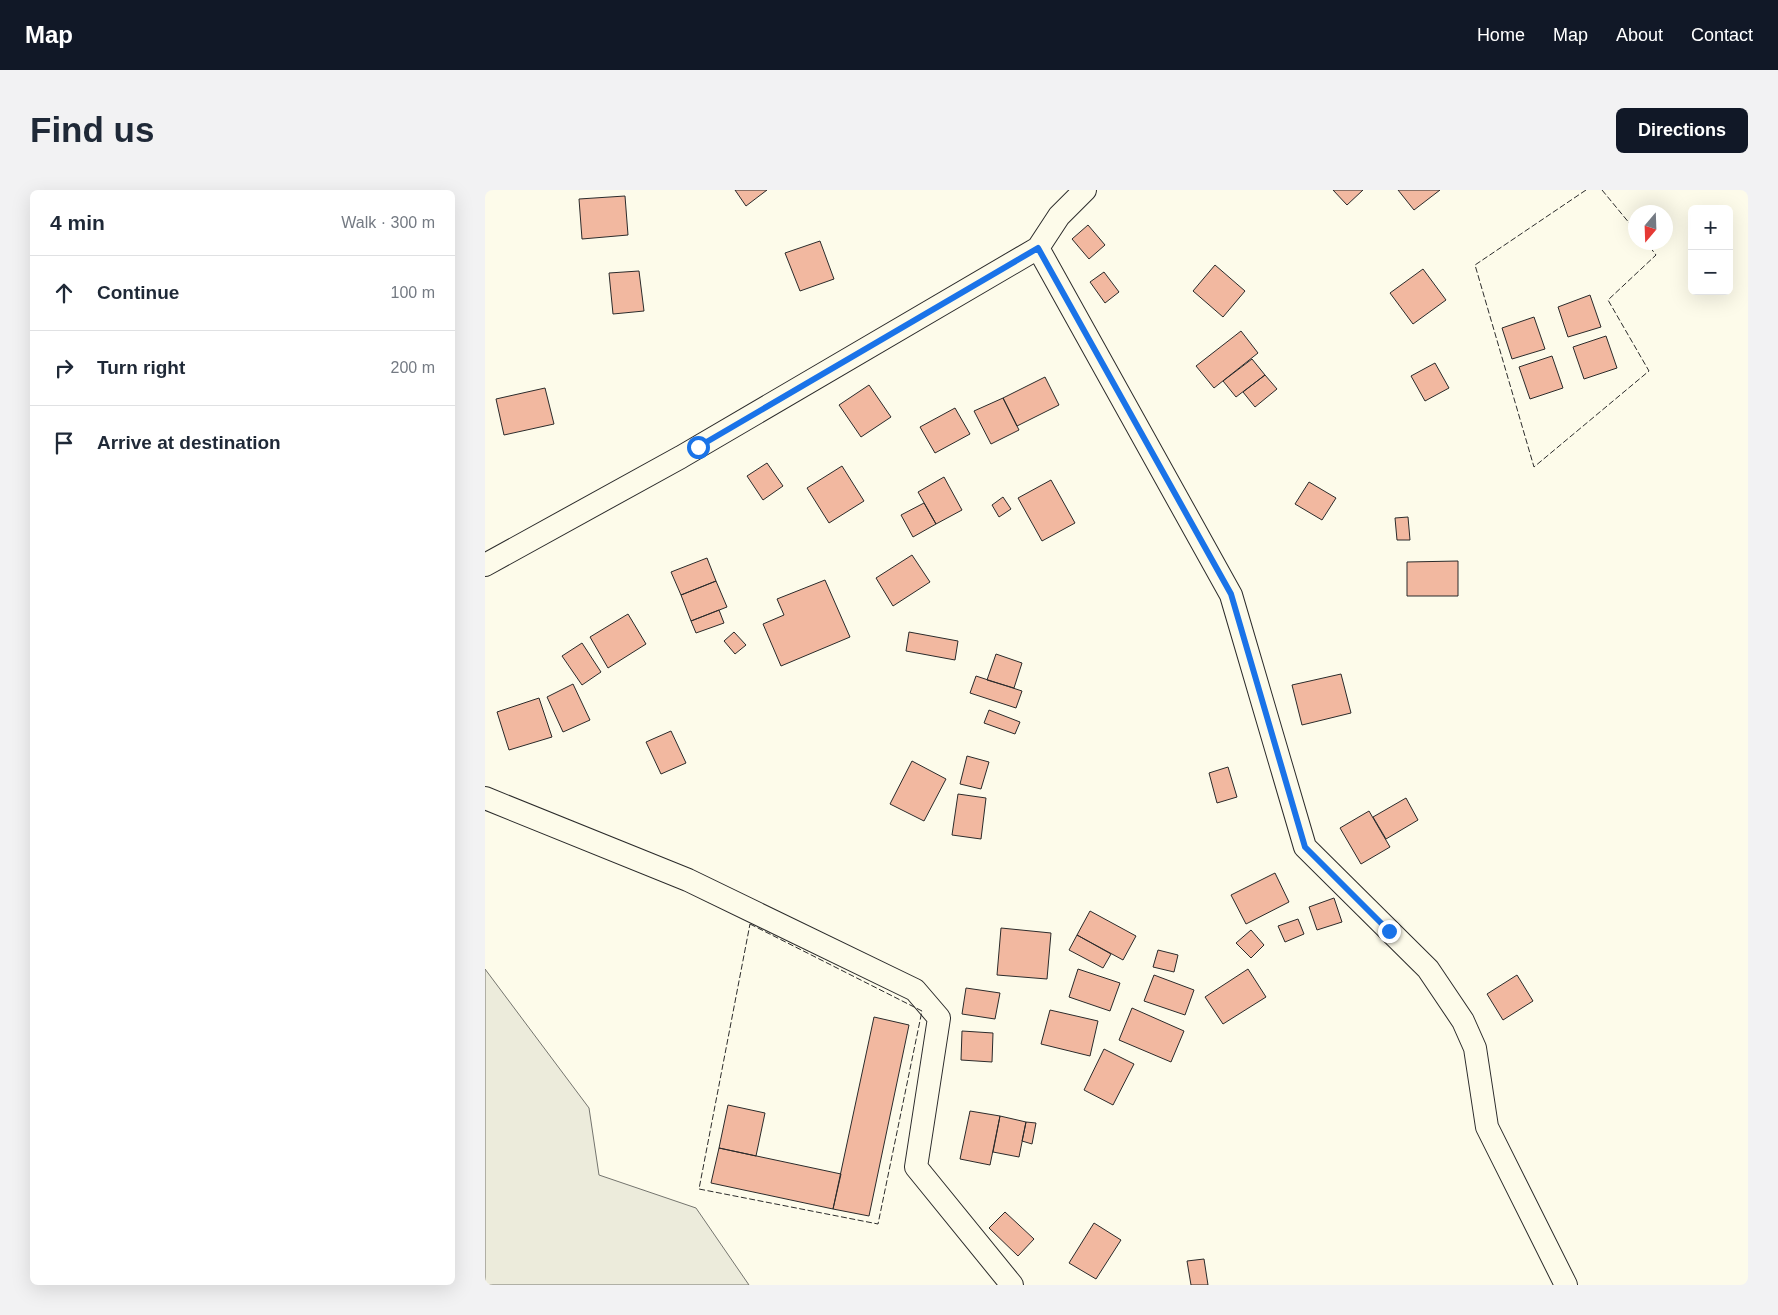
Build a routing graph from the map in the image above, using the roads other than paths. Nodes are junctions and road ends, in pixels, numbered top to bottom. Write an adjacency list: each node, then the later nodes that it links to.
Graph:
1 (1085, 190): 2 (street)
2 (1038, 248): 3 (street); 6 (street)
3 (485, 565)
4 (485, 798): 5 (street)
5 (1012, 1285)
6 (1566, 1285)

